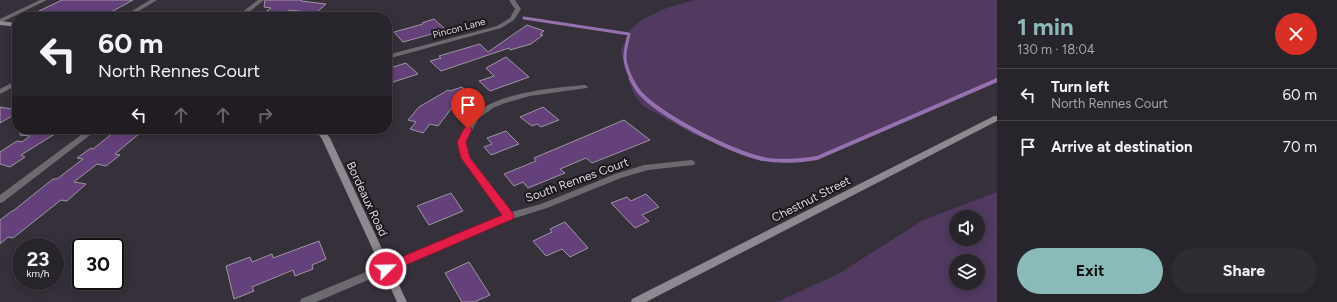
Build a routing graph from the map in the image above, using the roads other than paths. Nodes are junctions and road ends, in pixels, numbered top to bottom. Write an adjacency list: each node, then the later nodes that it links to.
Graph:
1 (44, 0): 5 (street)
2 (154, 0): 6 (street)
3 (262, 0): 7 (street)
4 (512, 0): 11 (street, Pincon Lane)
5 (20, 12)
6 (133, 12)
7 (246, 12)
8 (12, 16): 9 (street)
9 (0, 22): 10 (main road)
10 (12, 24)
11 (392, 57)
12 (12, 85): 14 (street)
13 (586, 87): 20 (street)
14 (0, 92)
15 (997, 118): 24 (main road, Chestnut Street)
16 (87, 134): 19 (street)
17 (323, 134): 21 (main road, Bordeaux Road)
18 (691, 163): 20 (street, South Rennes Court)
19 (0, 200)
20 (509, 216): 21 (street, South Rennes Court)
21 (386, 269): 22 (street, South Rennes Court); 23 (main road, Bordeaux Road)
22 (305, 302)
23 (402, 302)
24 (636, 302)

